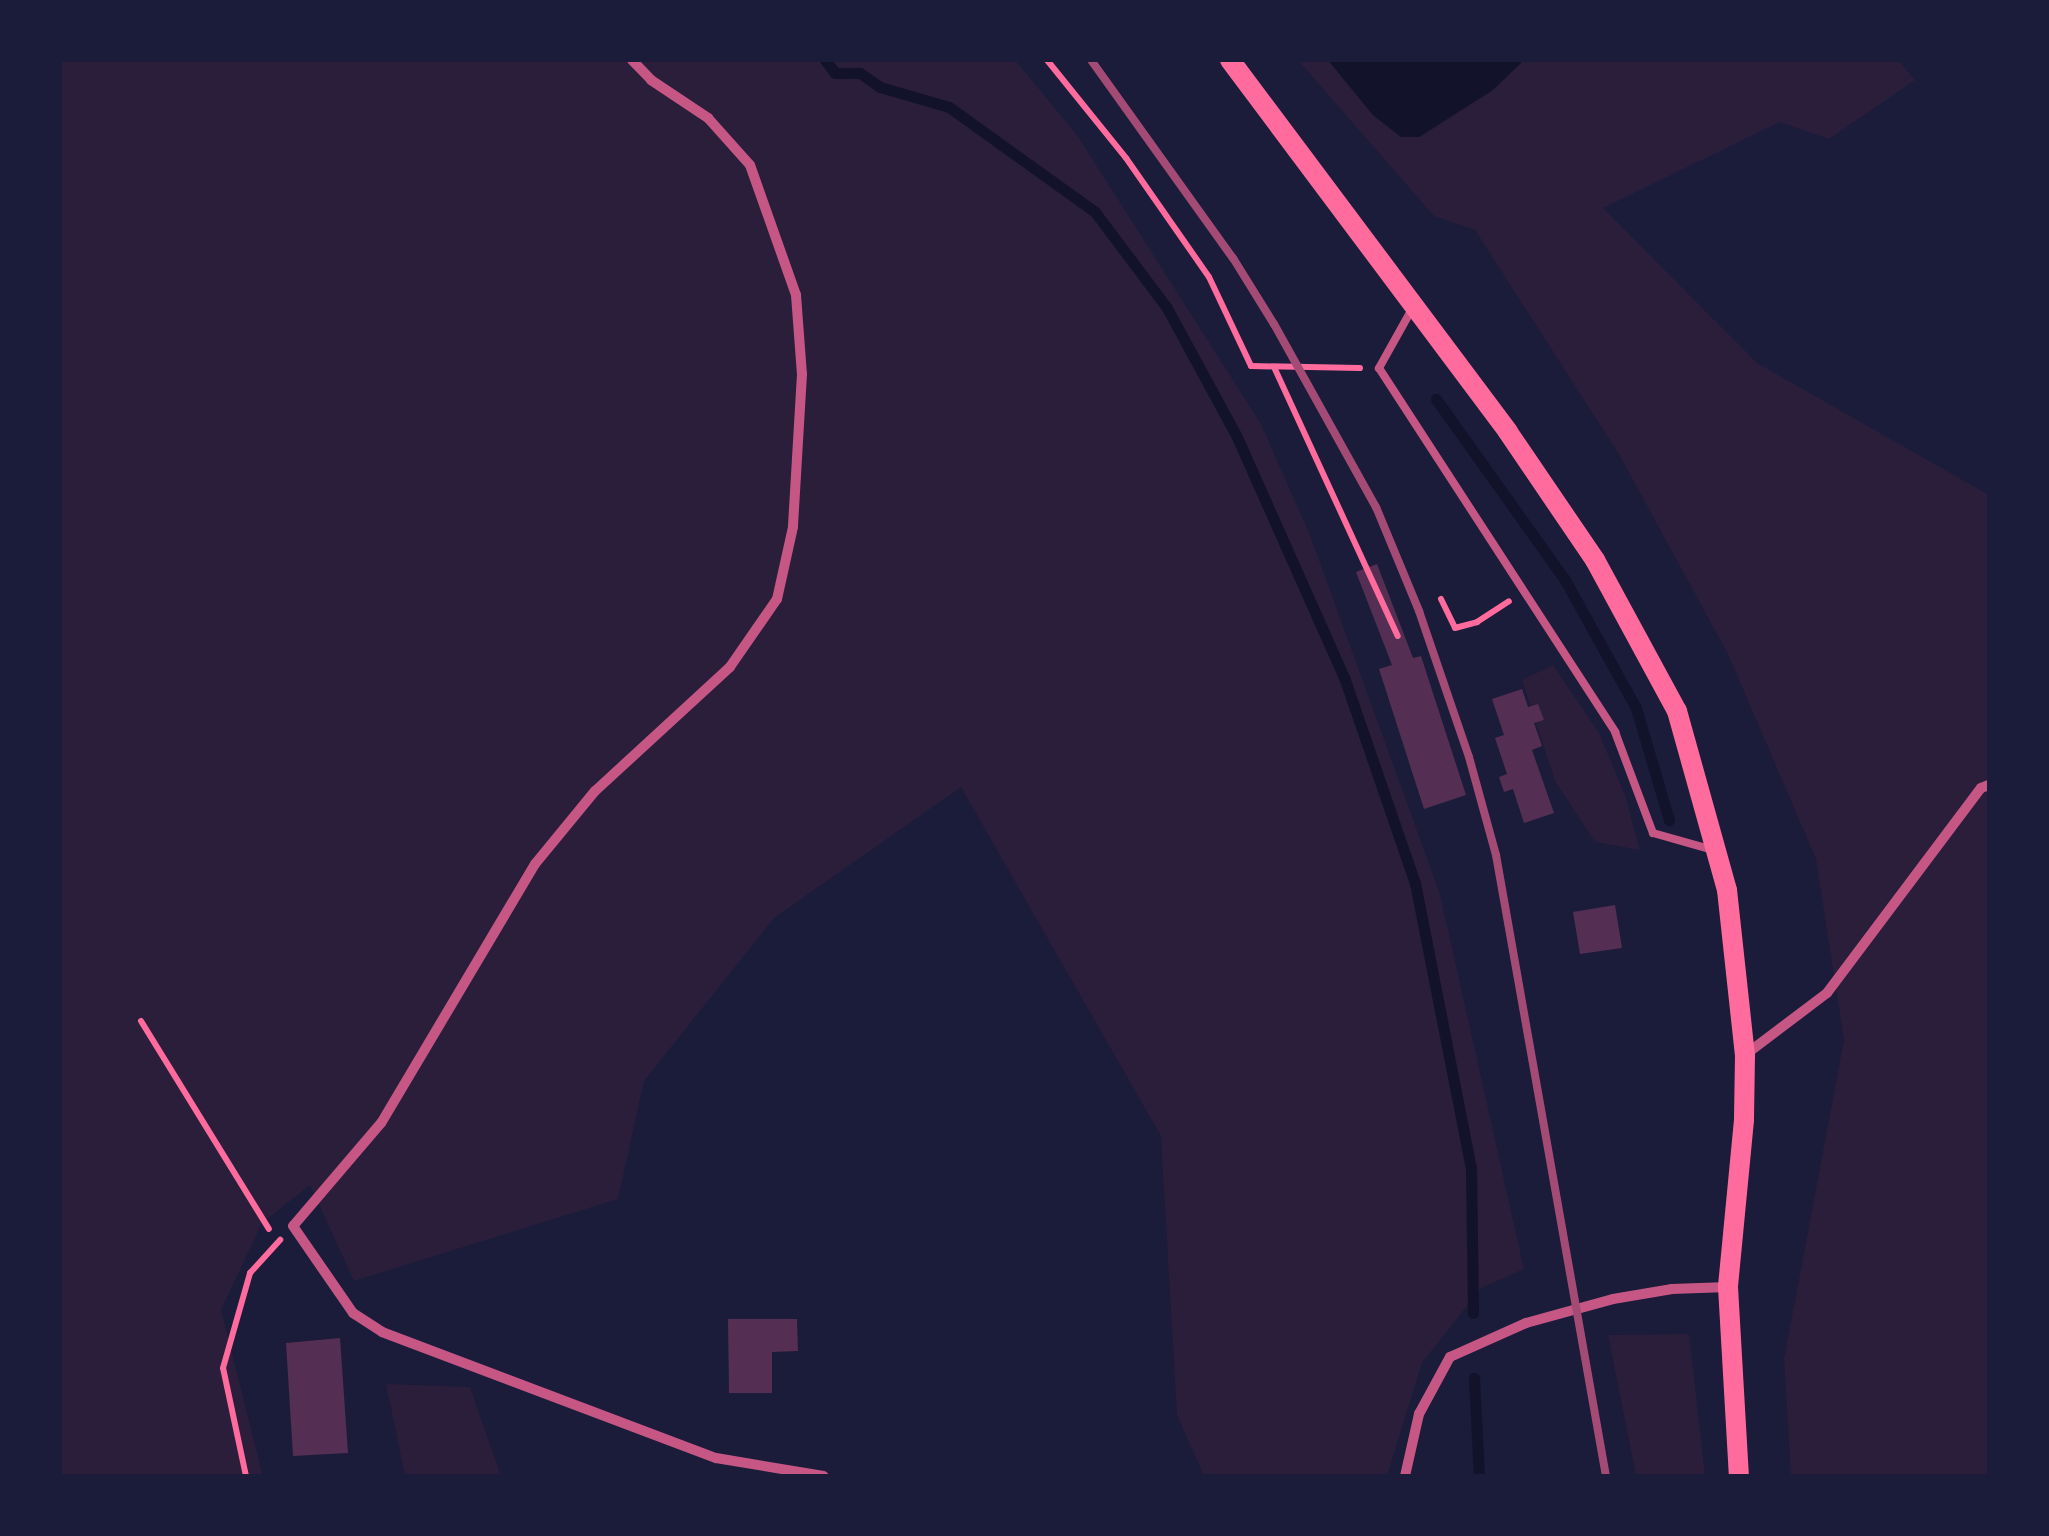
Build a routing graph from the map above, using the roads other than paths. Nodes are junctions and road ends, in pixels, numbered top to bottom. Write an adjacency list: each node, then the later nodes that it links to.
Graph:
1 (632, 60): 8 (street)
2 (1230, 60): 3 (main road)
3 (1414, 306): 5 (main road); 5 (lane)
4 (1989, 785): 6 (street)
5 (1717, 851): 6 (main road)
6 (1745, 1055): 7 (main road)
7 (1728, 1286): 9 (street); 10 (main road)
8 (824, 1476)
9 (1405, 1476)
10 (1739, 1476)

